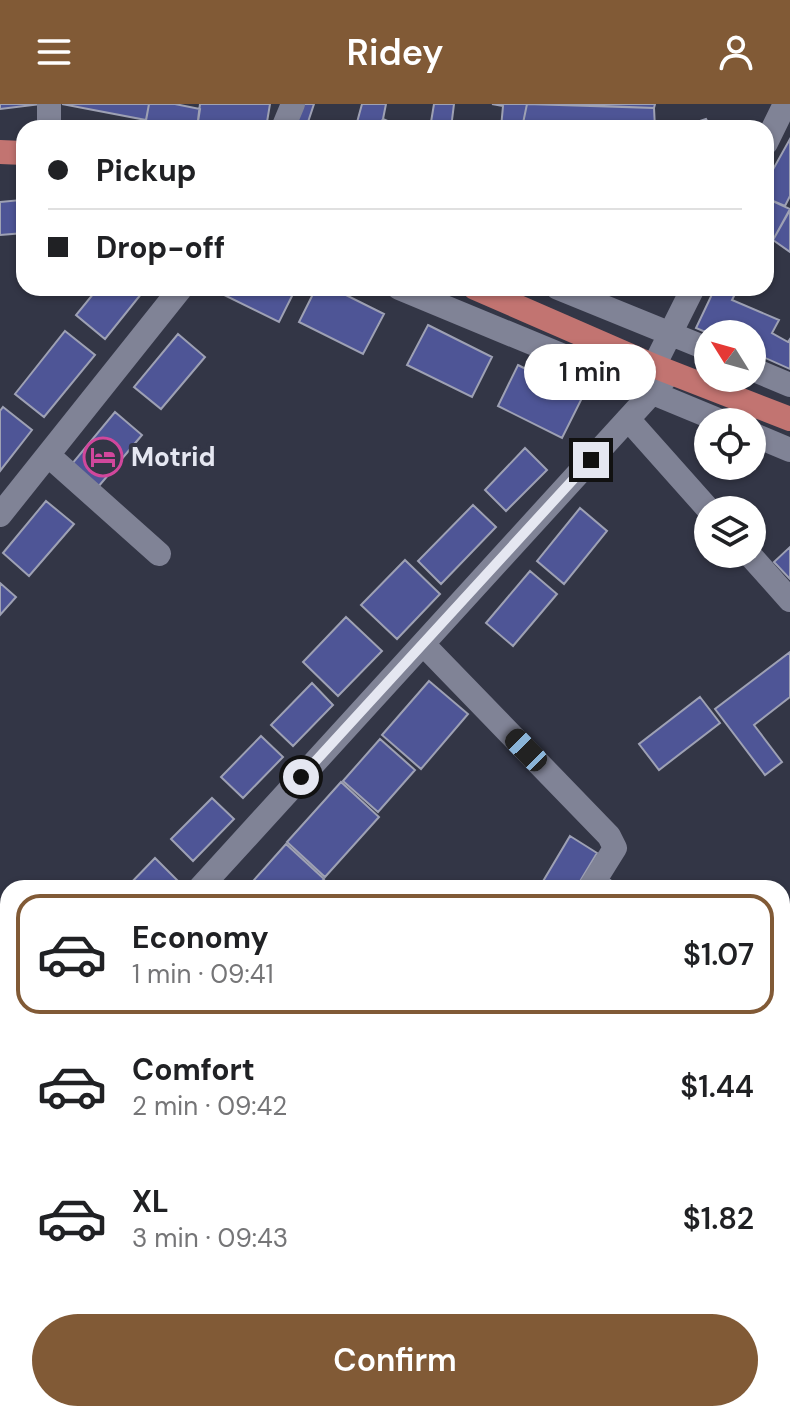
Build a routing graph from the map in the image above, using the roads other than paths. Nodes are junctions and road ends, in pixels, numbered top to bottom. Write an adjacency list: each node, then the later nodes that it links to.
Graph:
1 (785, 104): 2 (street)
2 (774, 127)
3 (175, 296): 19 (street)
4 (418, 296): 13 (street)
5 (493, 296): 10 (main road)
6 (578, 296): 8 (street)
7 (689, 296): 8 (street)
8 (671, 333): 9 (street); 10 (street)
9 (694, 343)
10 (662, 369): 13 (street); 16 (main road)
11 (766, 375): 12 (street)
12 (790, 385)
13 (652, 393): 14 (street); 15 (street)
14 (694, 410)
15 (628, 419): 20 (street); 25 (street)
16 (790, 419)
17 (766, 440): 18 (street)
18 (790, 450)
19 (48, 455): 21 (street); 22 (street)
20 (697, 496)
21 (0, 515)
22 (159, 554)
23 (761, 568): 24 (street)
24 (790, 600)
25 (423, 644): 26 (street); 27 (street)
26 (207, 880)
27 (595, 880)

